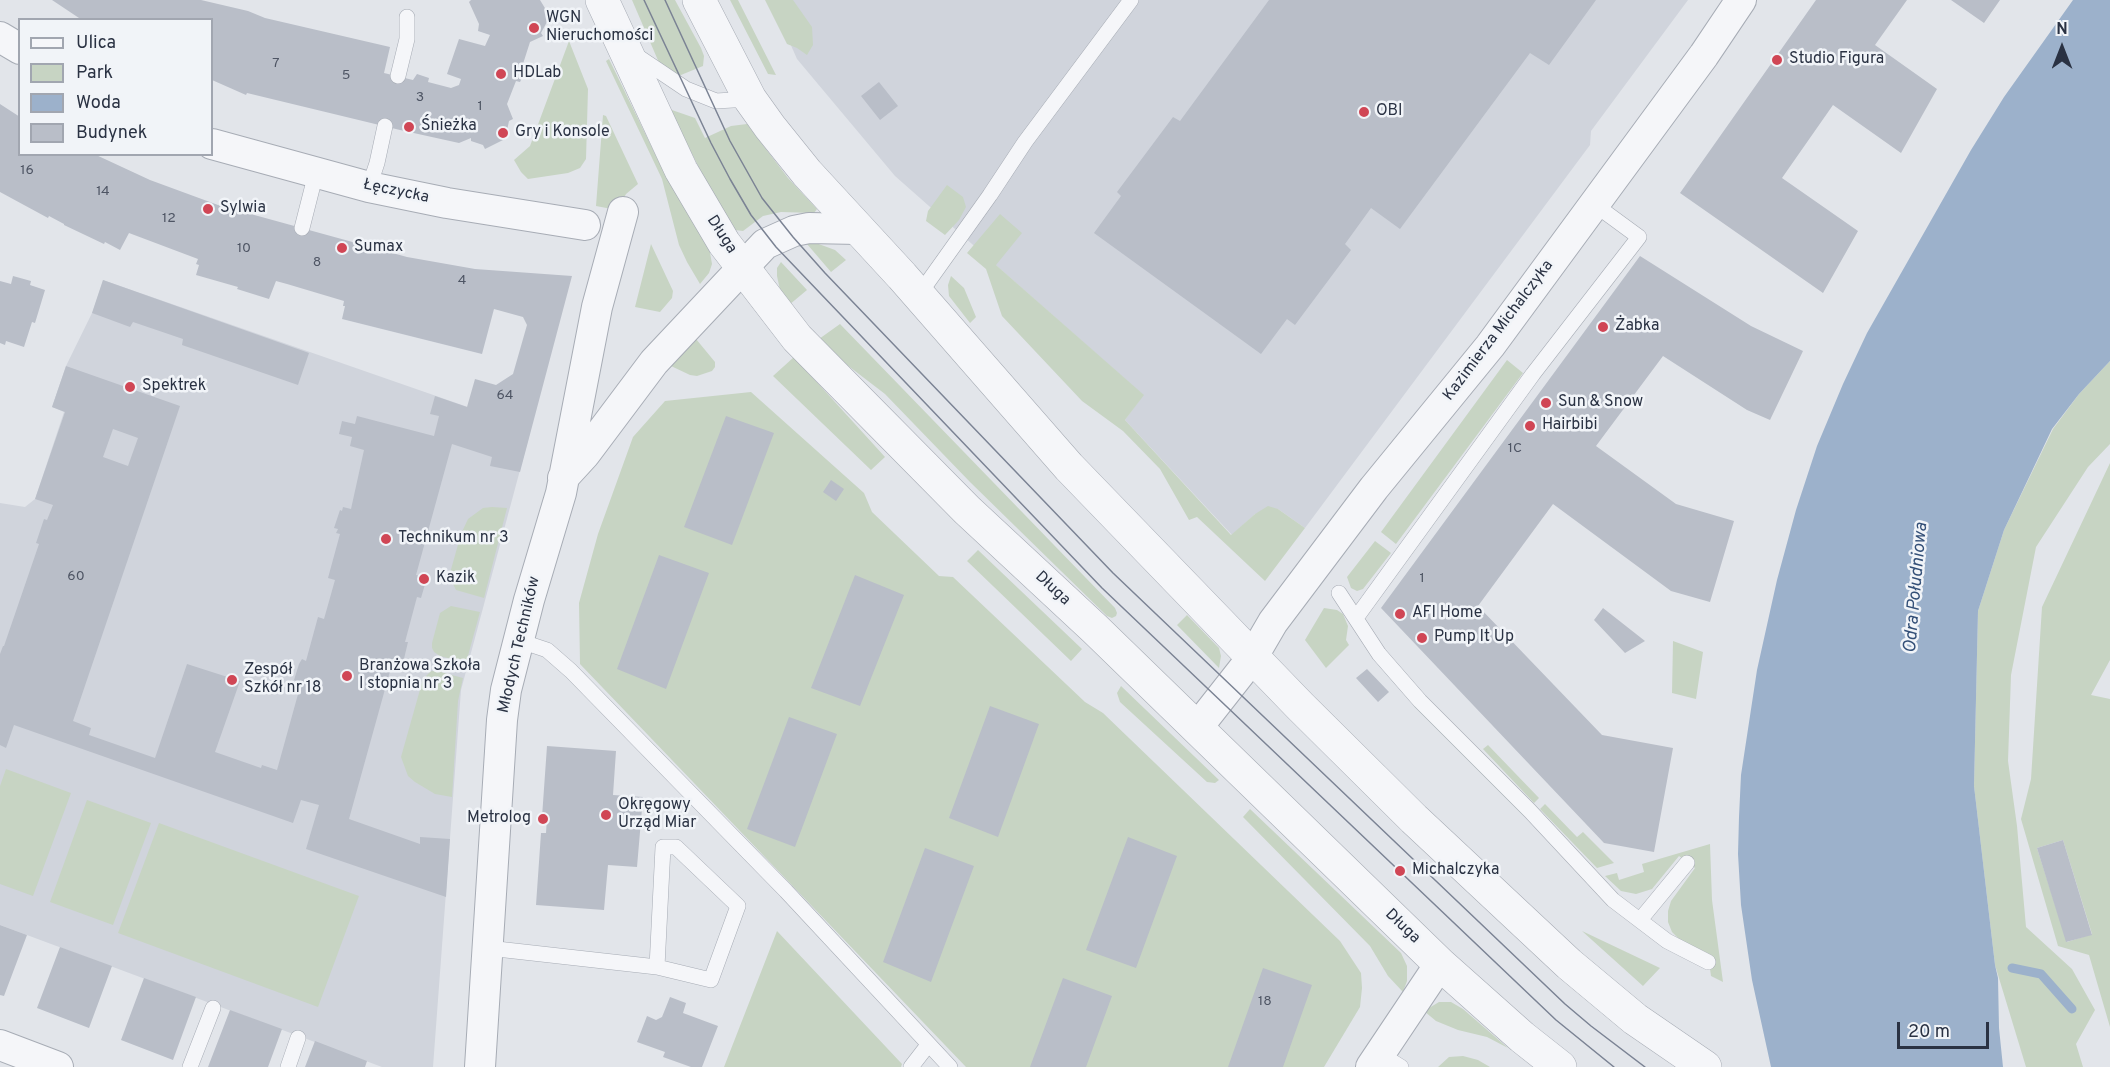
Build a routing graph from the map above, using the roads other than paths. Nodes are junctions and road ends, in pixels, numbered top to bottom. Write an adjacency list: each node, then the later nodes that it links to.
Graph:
1 (602, 0): 8 (street, Długa)
2 (699, 0): 10 (street)
3 (1131, 0): 21 (lane)
4 (1742, 0): 15 (street, Kazimierza Michalczyka)
5 (407, 17): 9 (lane)
6 (0, 38): 7 (street)
7 (18, 48)
8 (624, 48): 10 (lane); 20 (street, Długa)
9 (398, 76)
10 (750, 99): 19 (street)
11 (385, 126): 14 (lane)
12 (213, 144): 13 (street, Łęczycka)
13 (316, 173): 14 (street, Łęczycka); 18 (lane)
14 (369, 187): 17 (street, Łęczycka)
15 (1594, 204): 24 (lane); 26 (street, Kazimierza Michalczyka)
16 (623, 212): 22 (street, Młodych Techników)
17 (585, 225)
18 (302, 228)
19 (858, 229): 20 (street); 21 (street)
20 (742, 268): 22 (street); 27 (street, Długa)
21 (918, 296): 26 (street)
22 (563, 478): 25 (street, Młodych Techników)
23 (1339, 593): 24 (lane)
24 (1356, 618): 29 (lane)
25 (519, 640): 30 (street, Młodych Techników); 37 (lane)
26 (1252, 658): 27 (street, Kazimierza Michalczyka); 46 (street)
27 (1197, 728): 32 (street, Długa)
28 (1687, 863): 29 (lane)
29 (1640, 920): 31 (lane)
30 (488, 948): 33 (lane); 42 (street, Młodych Techników)
31 (1708, 962)
32 (1440, 964): 38 (street); 45 (street, Długa)
33 (657, 967): 33 (lane)
34 (213, 1008): 40 (lane)
35 (298, 1038): 41 (lane)
36 (0, 1045): 39 (street)
37 (928, 1045): 43 (lane); 44 (lane)
38 (1384, 1063)
39 (58, 1067)
40 (190, 1067)
41 (288, 1067)
42 (480, 1067)
43 (911, 1067)
44 (950, 1067)
45 (1560, 1067)
46 (1706, 1067)

